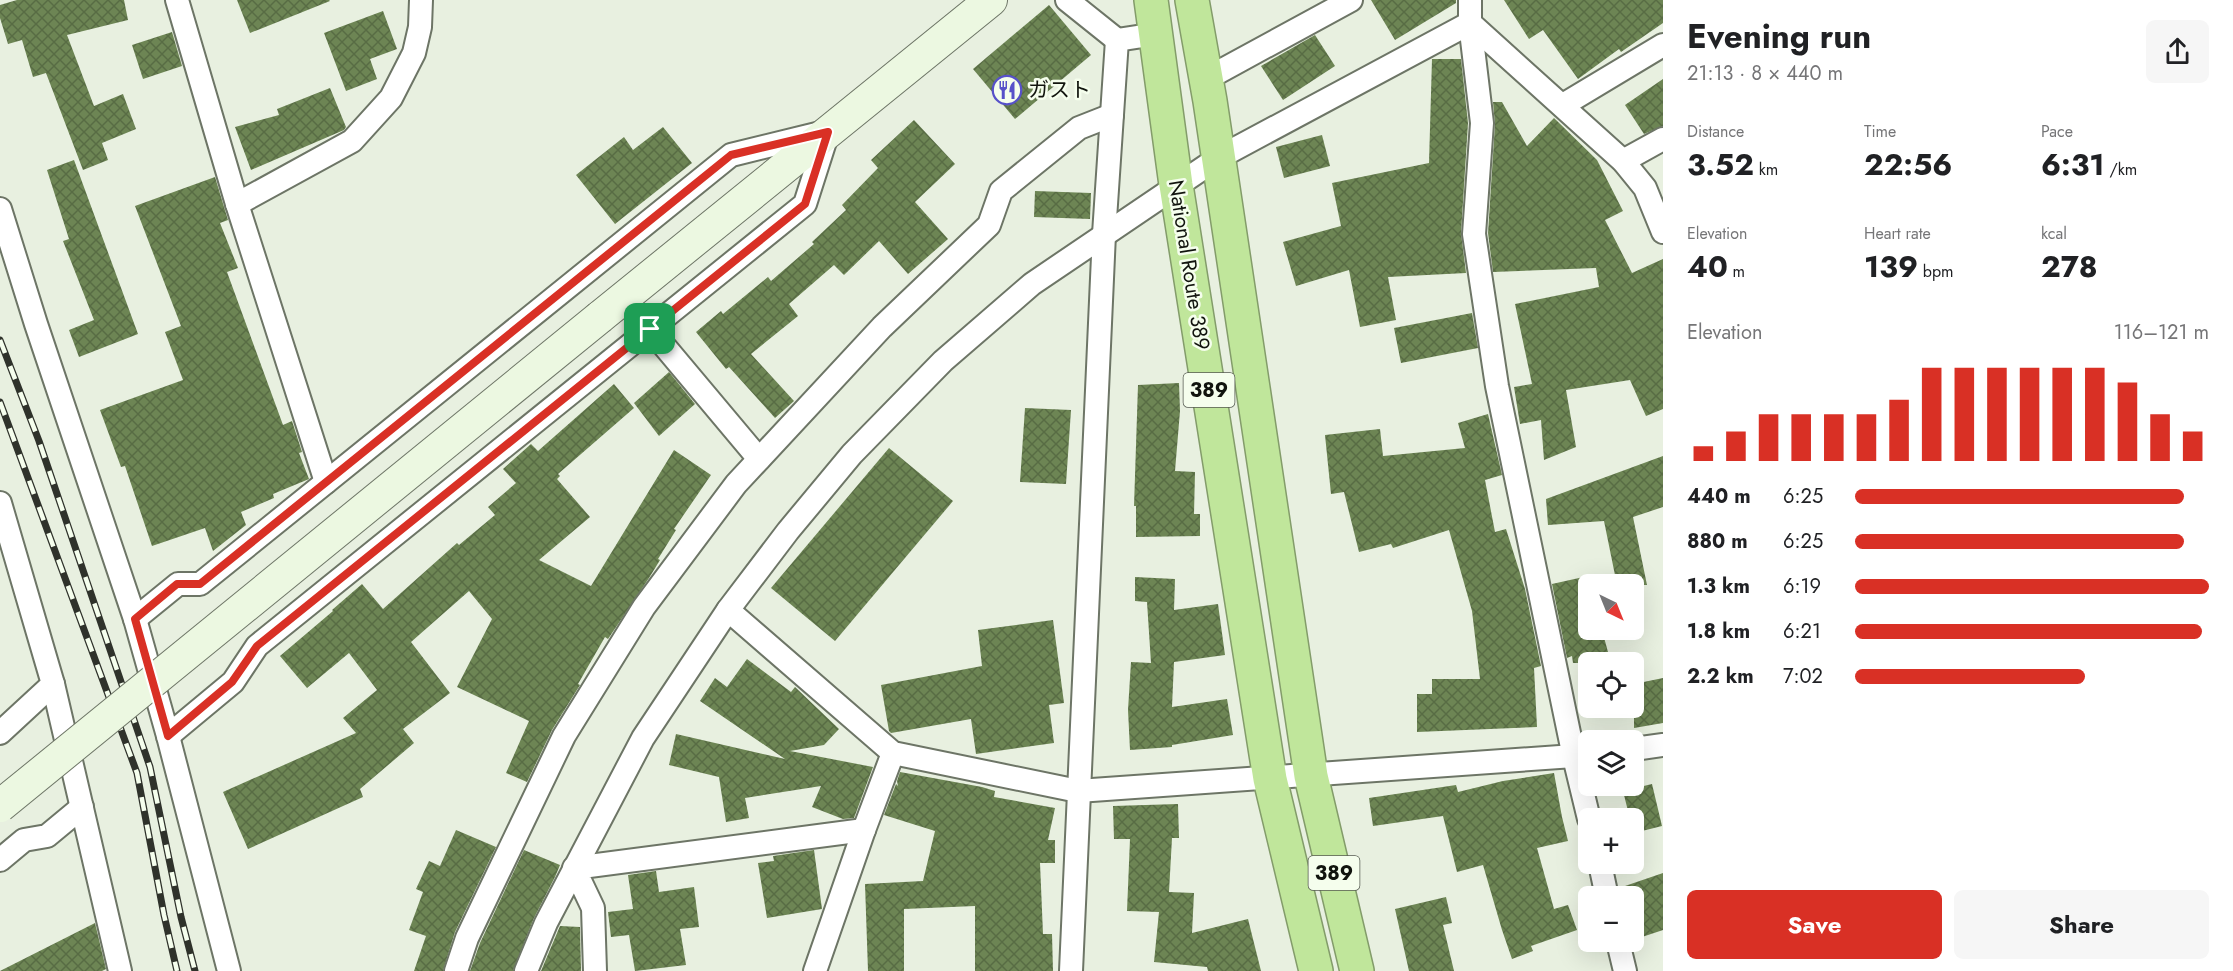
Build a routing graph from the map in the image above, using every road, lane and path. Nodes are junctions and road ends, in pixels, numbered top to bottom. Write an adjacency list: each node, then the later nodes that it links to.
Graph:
1 (177, 0): 21 (street)
2 (421, 0): 21 (street)
3 (991, 0): 16 (street)
4 (1067, 0): 11 (street)
5 (1151, 0): 10 (highway, National Route 389 / 389)
6 (1192, 0): 13 (highway, National Route 389 / 389)
7 (1351, 0): 13 (street)
8 (1470, 0): 9 (street)
9 (1470, 23): 14 (street); 18 (street); 34 (street)
10 (1155, 34): 11 (street); 20 (highway, National Route 389 / 389)
11 (1117, 40): 15 (street)
12 (1663, 45): 14 (street)
13 (1206, 79): 18 (highway, National Route 389 / 389)
14 (1563, 105): 19 (street)
15 (1112, 115): 24 (street); 26 (street)
16 (828, 132): 25 (street); 27 (street); 42 (street, bridge)
17 (1663, 139): 19 (street)
18 (1218, 158): 20 (street); 39 (highway, National Route 389 / 389)
19 (1623, 162): 23 (street)
20 (1176, 185): 24 (street); 40 (highway, National Route 389 / 389)
21 (237, 204): 27 (street)
22 (0, 209): 30 (street)
23 (1663, 232)
24 (1104, 234): 29 (street); 41 (street)
25 (650, 329): 26 (street); 33 (street)
26 (759, 459): 50 (street)
27 (326, 482): 30 (street)
28 (0, 503): 31 (street)
29 (728, 609): 37 (street); 46 (street)
30 (135, 619): 33 (street)
31 (53, 684): 32 (street); 43 (street)
32 (0, 733)
33 (168, 736): 49 (street)
34 (1578, 743)
35 (1663, 745): 36 (street)
36 (1644, 748)
37 (893, 753): 41 (street); 44 (street)
38 (1578, 756): 39 (street)
39 (1311, 776): 40 (street); 56 (highway, 389)
40 (1270, 779): 41 (street); 55 (highway, 389)
41 (1078, 791): 54 (street)
42 (0, 806)
43 (82, 807): 45 (street); 48 (street)
44 (864, 830): 46 (street); 53 (street)
45 (0, 860)
46 (574, 868): 51 (street); 52 (street)
47 (1620, 952): 57 (street)
48 (120, 971)
49 (229, 971)
50 (456, 971)
51 (526, 971)
52 (595, 971)
53 (815, 971)
54 (1071, 971)
55 (1316, 971)
56 (1358, 971)
57 (1625, 971)

